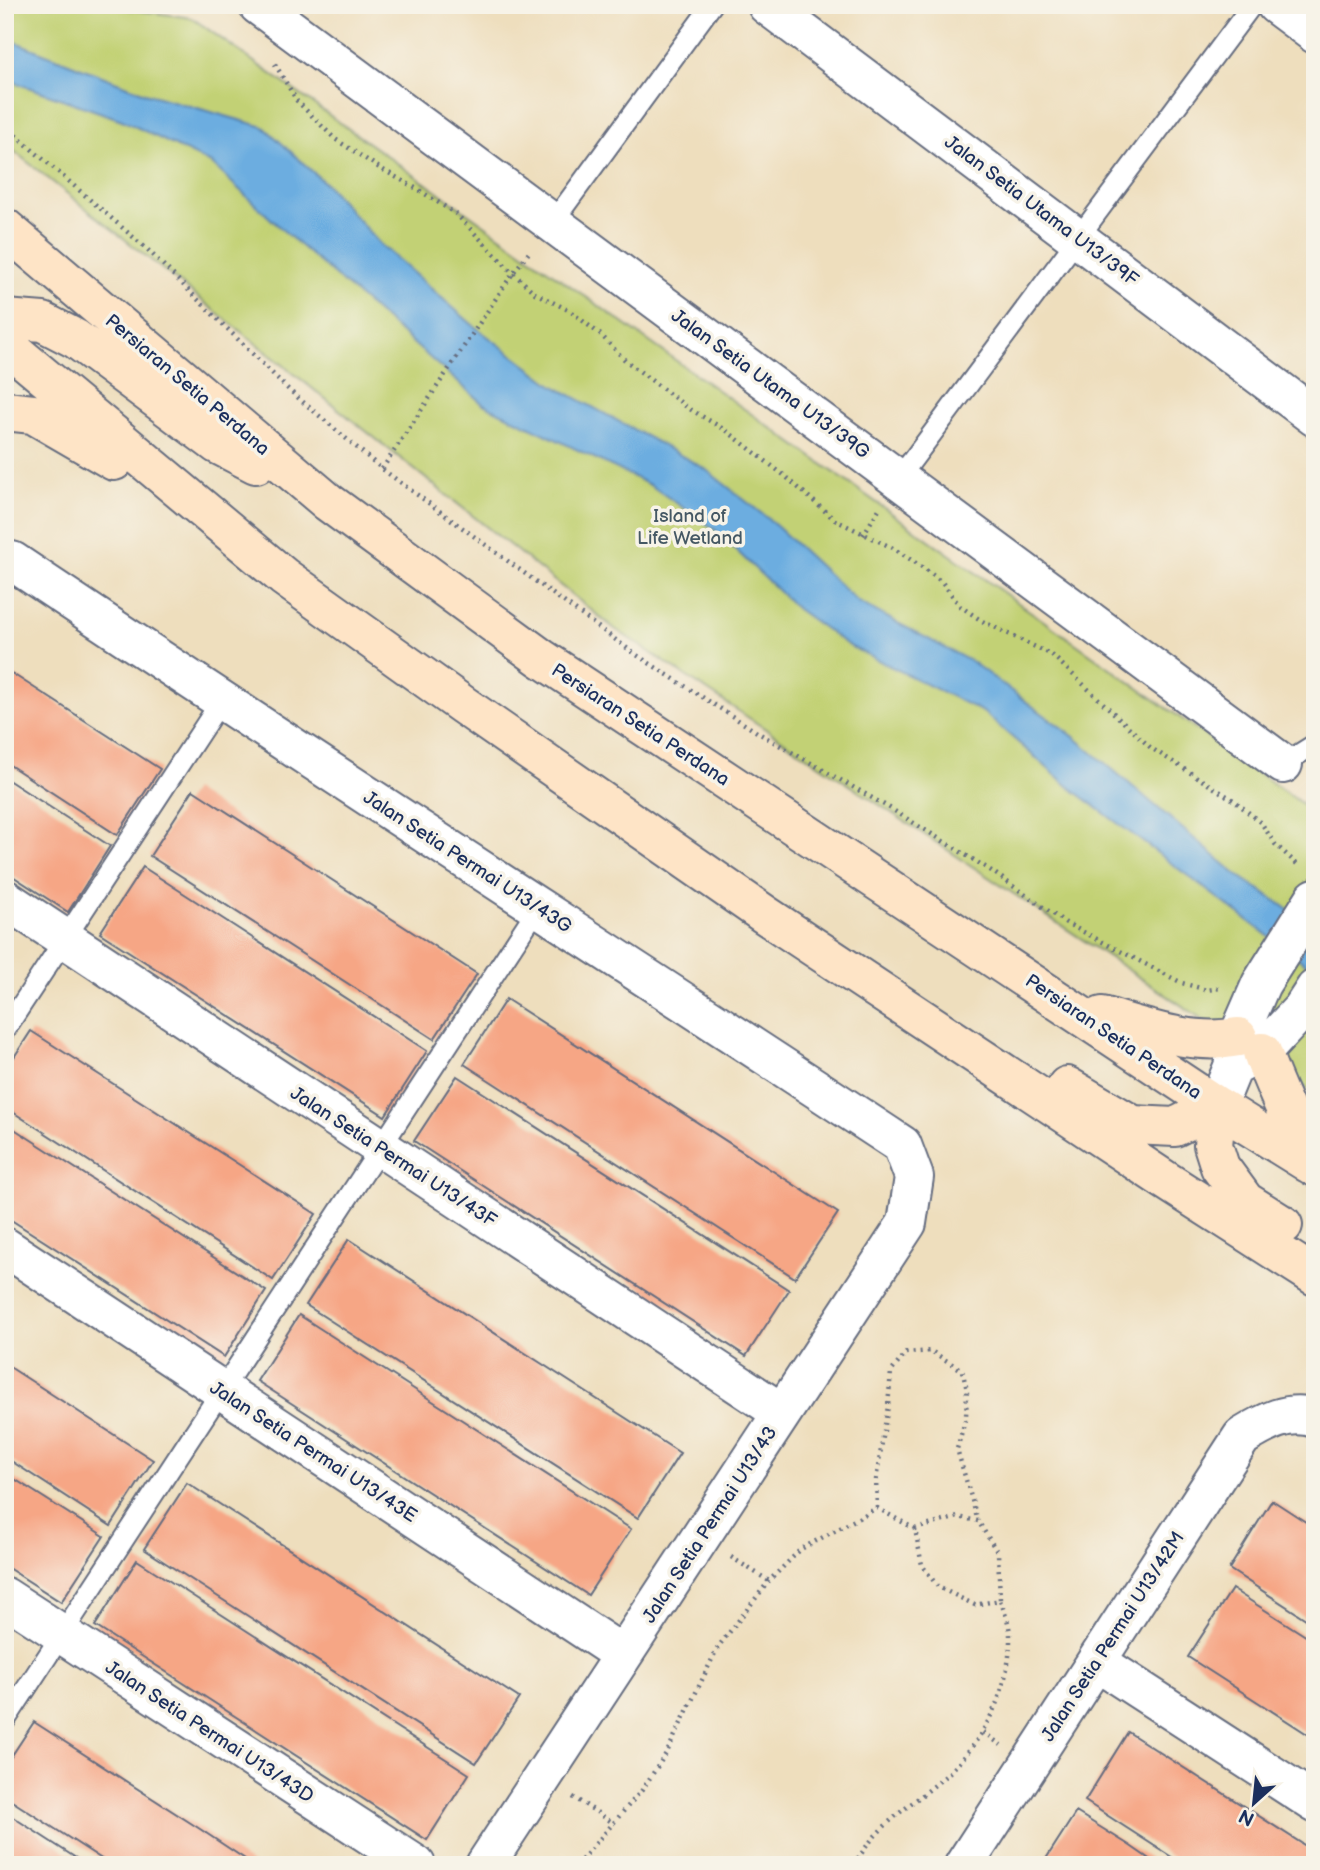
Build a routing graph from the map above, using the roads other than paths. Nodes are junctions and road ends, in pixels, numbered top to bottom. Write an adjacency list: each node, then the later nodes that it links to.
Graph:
1 (712, 5): 8 (lane)
2 (767, 5): 10 (street, Jalan Setia Utama U13/39F)
3 (1252, 5): 10 (lane)
4 (1276, 5): 6 (street)
5 (260, 7): 8 (street, Jalan Setia Utama U13/39G)
6 (1315, 34)
7 (5, 218): 11 (street)
8 (553, 222): 16 (street, Jalan Setia Utama U13/39G)
9 (5, 228): 11 (main road, Persiaran Setia Perdana)
10 (1079, 237): 15 (street, Jalan Setia Utama U13/39F); 16 (lane)
11 (52, 268): 17 (main road, Persiaran Setia Perdana)
12 (5, 319): 17 (main road)
13 (5, 344): 18 (main road)
14 (5, 411): 18 (main road)
15 (1315, 417)
16 (899, 478): 22 (street, Jalan Setia Utama U13/39G)
17 (328, 502): 29 (main road, Persiaran Setia Perdana)
18 (223, 528): 26 (main road)
19 (5, 559): 20 (street, Jalan Setia Permai U13/43G)
20 (221, 701): 25 (street, Jalan Setia Permai U13/43G); 27 (lane)
21 (1315, 744): 22 (lane)
22 (1283, 764)
23 (1309, 884): 31 (street)
24 (5, 899): 27 (street, Jalan Setia Permai U13/43F)
25 (539, 906): 33 (lane); 35 (street, Jalan Setia Permai U13/43G)
26 (764, 914): 32 (main road); 38 (main road)
27 (65, 939): 30 (lane); 33 (street, Jalan Setia Permai U13/43F)
28 (1308, 999): 31 (street)
29 (1069, 1007): 31 (main road); 32 (main road, Persiaran Setia Perdana)
30 (5, 1030)
31 (1244, 1052): 32 (street); 34 (main road)
32 (1217, 1106): 34 (main road, Persiaran Setia Perdana); 36 (main road)
33 (381, 1148): 39 (lane); 40 (street, Jalan Setia Permai U13/43F)
34 (1311, 1165)
35 (914, 1177): 40 (street, Jalan Setia Permai U13/43)
36 (1315, 1245)
37 (5, 1247): 39 (street, Jalan Setia Permai U13/43E)
38 (1315, 1276)
39 (222, 1390): 43 (lane); 44 (street, Jalan Setia Permai U13/43E)
40 (782, 1413): 44 (street, Jalan Setia Permai U13/43)
41 (1315, 1418): 45 (street, Jalan Setia Permai U13/42M)
42 (5, 1597): 43 (street, Jalan Setia Permai U13/43D)
43 (62, 1634): 46 (lane); 48 (street, Jalan Setia Permai U13/43D)
44 (623, 1655): 49 (street, Jalan Setia Permai U13/43)
45 (1097, 1661): 47 (street); 50 (street, Jalan Setia Permai U13/42M)
46 (5, 1721)
47 (1315, 1803)
48 (416, 1865)
49 (485, 1865)
50 (964, 1865)

